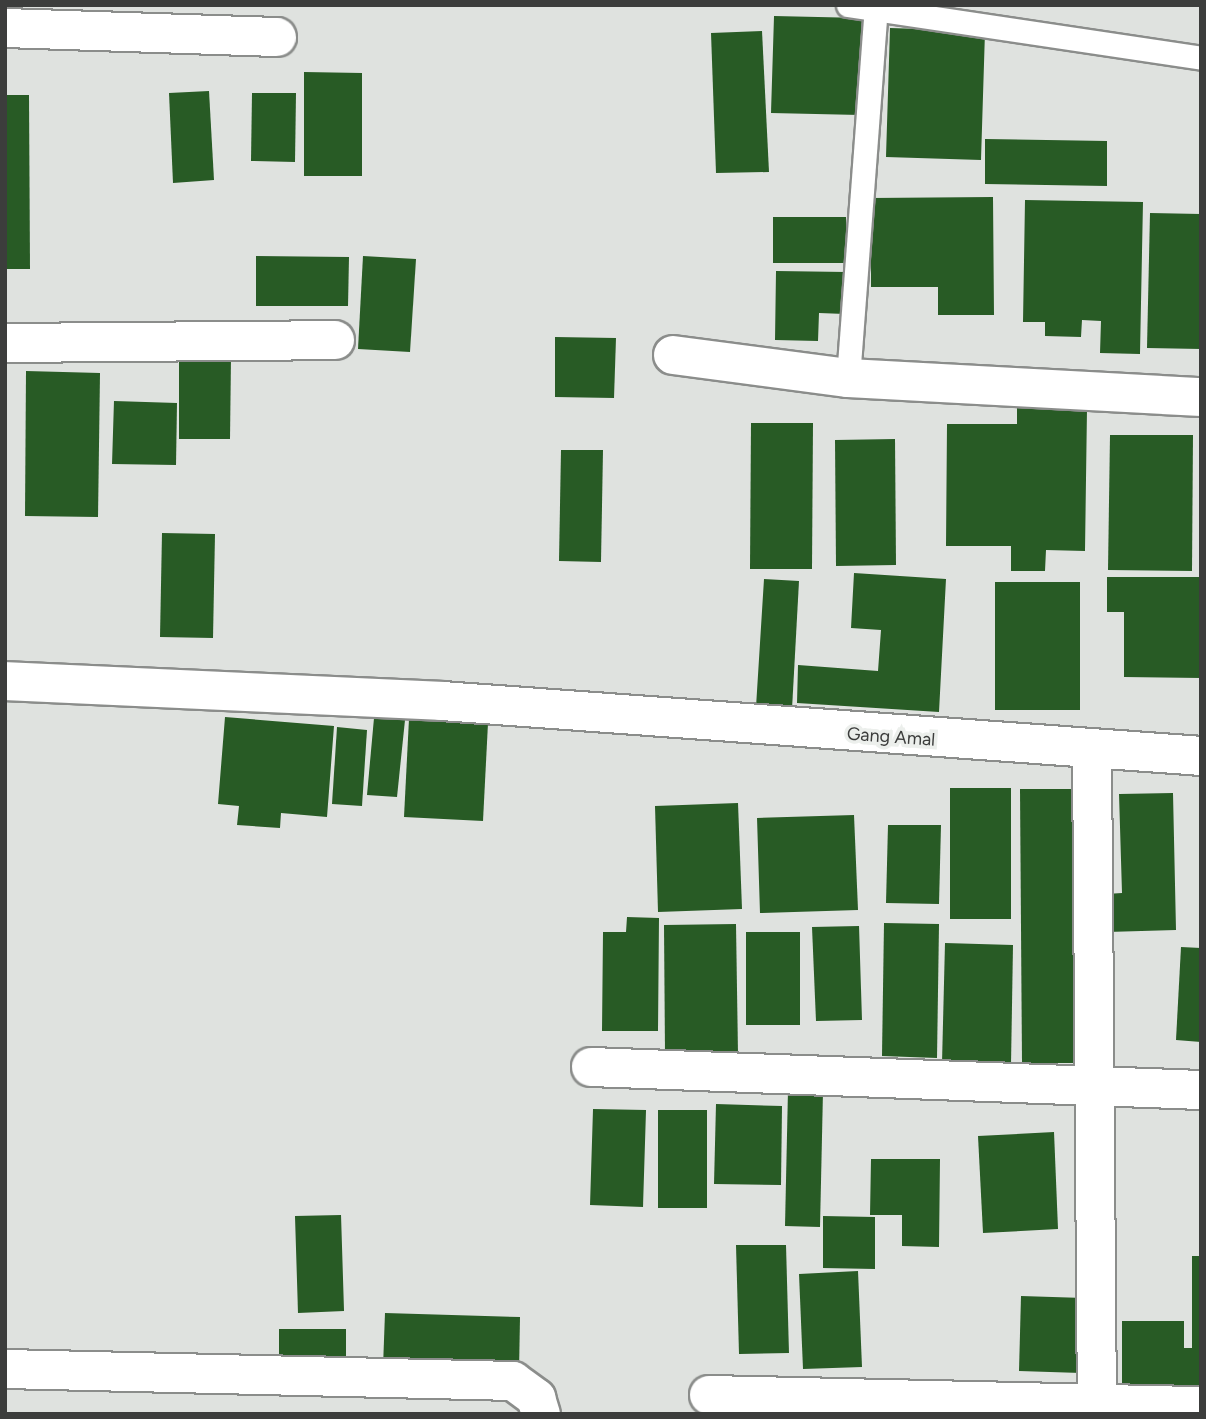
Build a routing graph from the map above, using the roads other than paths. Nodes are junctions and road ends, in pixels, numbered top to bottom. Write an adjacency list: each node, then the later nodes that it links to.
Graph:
1 (848, 5): 2 (lane)
2 (876, 8): 5 (lane); 9 (lane)
3 (5, 28): 4 (street)
4 (277, 37)
5 (1201, 58)
6 (335, 340): 7 (street)
7 (5, 343)
8 (673, 355): 9 (street)
9 (848, 378): 10 (street)
10 (1201, 397)
11 (5, 681): 12 (street, Gang Amal)
12 (1092, 751): 13 (street, Gang Amal); 15 (street)
13 (1201, 757)
14 (591, 1067): 15 (street)
15 (1096, 1087): 16 (street); 20 (street)
16 (1201, 1090)
17 (5, 1369): 21 (street)
18 (709, 1395): 20 (street)
19 (1201, 1406): 20 (street)
20 (1097, 1409)
21 (541, 1414)

